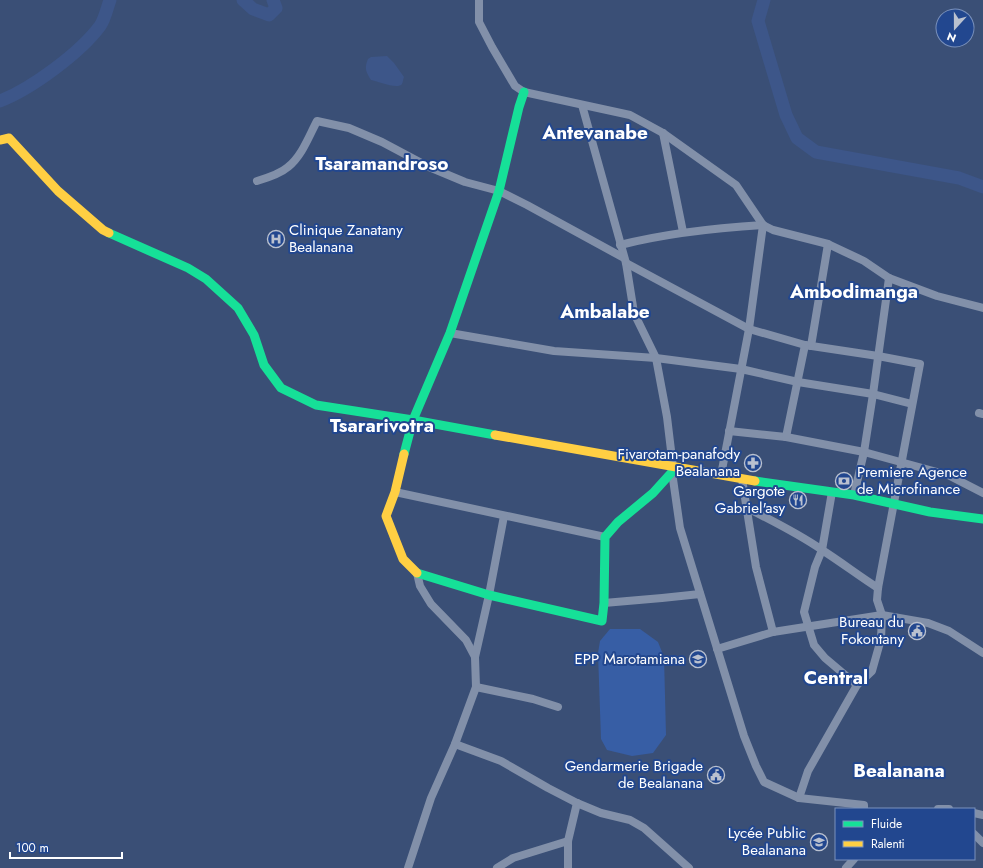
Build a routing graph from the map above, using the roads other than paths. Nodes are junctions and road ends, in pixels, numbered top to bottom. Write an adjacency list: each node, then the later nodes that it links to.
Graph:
1 (479, 0): 2 (street)
2 (524, 92): 3 (street); 7 (street)
3 (582, 105): 4 (street); 11 (street)
4 (663, 133): 8 (street); 9 (street)
5 (0, 140): 24 (street)
6 (257, 181): 7 (street)
7 (498, 191): 12 (street); 16 (street)
8 (763, 225): 9 (street); 10 (street); 15 (street)
9 (683, 232): 11 (street)
10 (828, 244): 13 (street); 17 (street)
11 (620, 245): 12 (street)
12 (625, 260): 15 (street); 19 (street)
13 (889, 278): 14 (street); 18 (street)
14 (983, 308)
15 (749, 329): 17 (street); 20 (street)
16 (450, 333): 19 (street); 24 (street)
17 (808, 346): 18 (street); 21 (street)
18 (878, 356): 22 (street); 23 (street)
19 (656, 358): 20 (street); 29 (street)
20 (741, 369): 21 (street); 25 (street)
21 (798, 382): 22 (street); 26 (street)
22 (873, 394): 23 (street); 27 (street)
23 (912, 404): 28 (street)
24 (413, 420): 29 (street); 32 (street)
25 (729, 431): 26 (street); 30 (street)
26 (786, 437): 27 (street)
27 (864, 452): 28 (street); 35 (street)
28 (902, 462): 34 (street); 36 (street)
29 (672, 469): 30 (street); 40 (street); 44 (street)
30 (721, 475): 31 (street)
31 (742, 479): 33 (street); 37 (street)
32 (395, 492): 38 (street); 42 (street)
33 (832, 492): 35 (street); 41 (street)
34 (983, 493)
35 (854, 495): 36 (street)
36 (893, 503): 39 (street); 43 (street)
37 (748, 508): 41 (street); 49 (street)
38 (504, 516): 40 (street); 45 (street)
39 (983, 519)
40 (605, 536): 46 (street)
41 (822, 550): 43 (street); 48 (street)
42 (417, 573): 45 (street); 52 (street)
43 (878, 588): 47 (street)
44 (700, 594): 46 (street); 50 (street)
45 (489, 595): 46 (street); 52 (street)
46 (604, 602)
47 (882, 615): 48 (street); 51 (street); 53 (street)
48 (808, 627): 49 (street); 53 (street)
49 (773, 632): 50 (street)
50 (718, 649): 57 (street)
51 (983, 653)
52 (475, 657): 54 (street)
53 (857, 685): 57 (street)
54 (476, 687): 55 (street); 56 (street)
55 (558, 708)
56 (455, 744): 58 (street); 64 (street)
57 (799, 798): 59 (street)
58 (577, 803): 61 (street); 67 (street)
59 (864, 808)
60 (975, 835): 62 (street)
61 (568, 842): 65 (street); 66 (street)
62 (983, 844)
63 (853, 860): 68 (street)
64 (408, 868)
65 (497, 868)
66 (568, 868)
67 (690, 868)
68 (846, 868)

